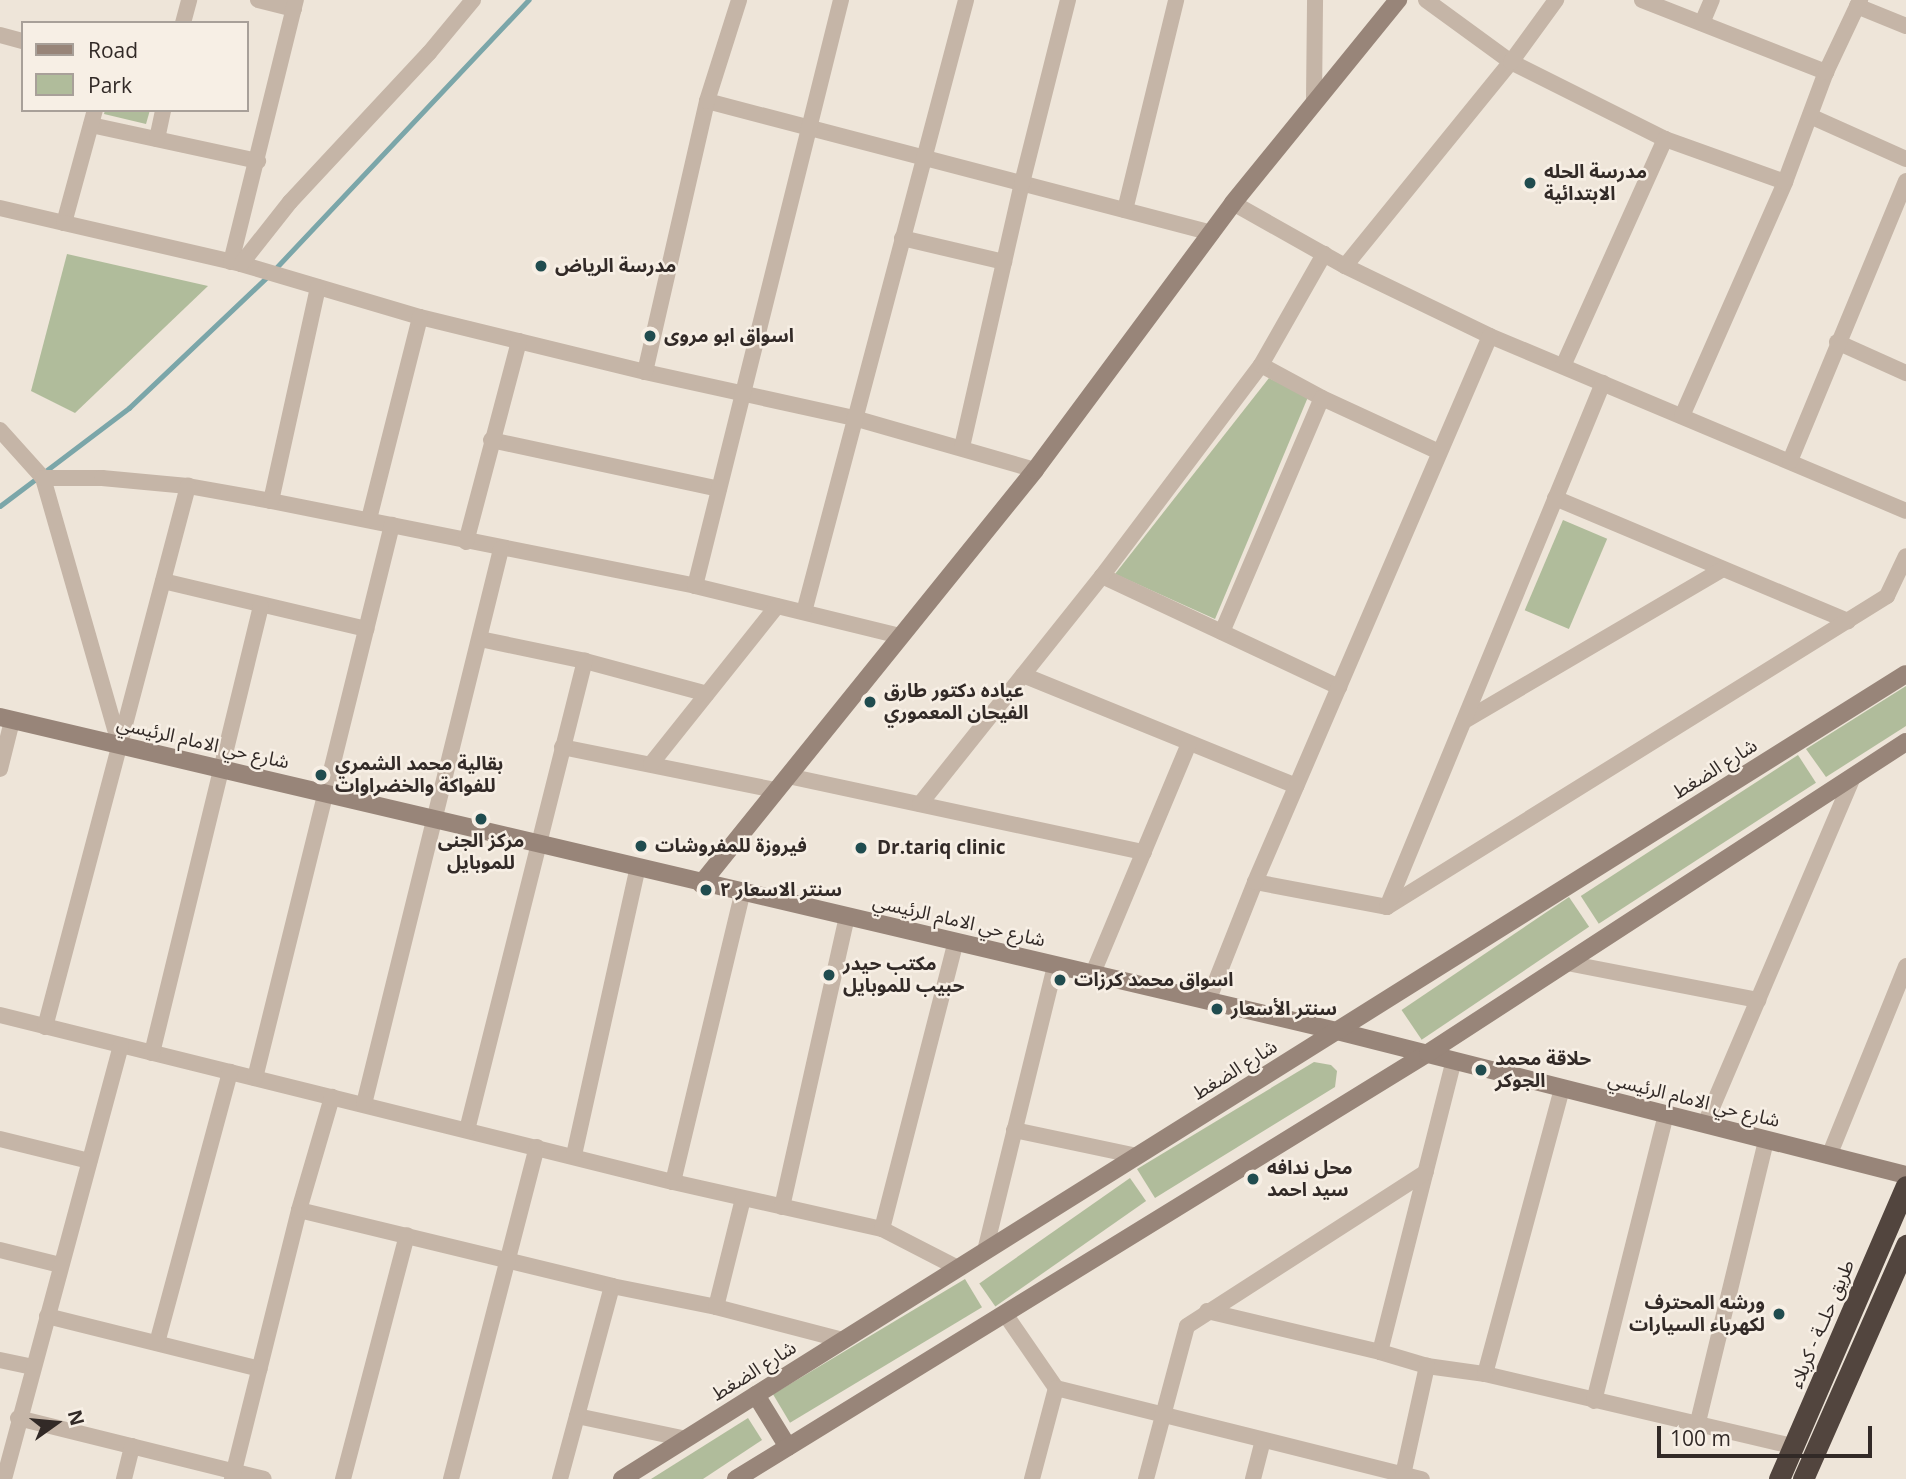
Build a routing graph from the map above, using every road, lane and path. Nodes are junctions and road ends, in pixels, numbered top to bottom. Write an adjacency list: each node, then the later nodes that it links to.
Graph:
1 (189, 0): 17 (street)
2 (258, 0): 16 (street)
3 (473, 0): 46 (street)
4 (739, 0): 25 (street)
5 (841, 0): 29 (street)
6 (966, 0): 32 (street)
7 (1068, 0): 36 (street)
8 (1176, 0): 40 (street)
9 (1315, 0): 24 (street)
10 (1398, 0): 24 (street)
11 (1426, 0): 22 (street)
12 (1556, 0): 22 (street)
13 (1642, 0): 18 (street)
14 (1712, 0): 18 (street)
15 (1859, 3): 19 (street); 23 (street)
16 (295, 4): 34 (street)
17 (184, 21)
18 (1702, 23): 23 (street)
19 (1906, 26)
20 (0, 35): 21 (street)
21 (21, 40)
22 (1511, 62): 31 (street); 47 (street)
23 (1826, 72): 27 (street)
24 (1314, 100): 38 (street)
25 (707, 101): 29 (street); 55 (street)
26 (163, 112): 30 (street)
27 (1810, 116): 33 (street); 37 (street)
28 (93, 118): 30 (street); 41 (street)
29 (808, 127): 32 (street); 58 (street)
30 (157, 139): 34 (street)
31 (1665, 139): 37 (street); 54 (street)
32 (923, 158): 36 (street); 43 (street)
33 (1906, 159)
34 (258, 161): 46 (street)
35 (1906, 181): 52 (street)
36 (1022, 183): 40 (street); 45 (street)
37 (1785, 183): 60 (street)
38 (1233, 203): 42 (street); 44 (street)
39 (0, 208): 41 (street)
40 (1125, 210): 42 (street)
41 (64, 223): 46 (street)
42 (1212, 233): 67 (street)
43 (902, 237): 45 (street); 61 (street)
44 (1324, 254): 47 (street); 53 (street)
45 (1004, 262): 64 (street)
46 (236, 263): 48 (street)
47 (1345, 266): 50 (street)
48 (318, 287): 49 (street); 72 (street)
49 (420, 317): 51 (street); 74 (street)
50 (1490, 335): 54 (street); 65 (street)
51 (519, 341): 55 (street); 63 (street)
52 (1837, 342): 56 (street); 66 (street)
53 (1261, 365): 59 (street); 80 (street)
54 (1563, 366): 57 (street)
55 (645, 372): 58 (street)
56 (1906, 373)
57 (1603, 383): 60 (street); 71 (street)
58 (743, 394): 61 (street); 70 (street)
59 (1322, 398): 65 (street); 88 (street)
60 (1682, 416): 66 (street)
61 (854, 418): 64 (street); 85 (street)
62 (0, 430): 68 (street)
63 (491, 440): 70 (street); 76 (street)
64 (962, 447): 67 (street)
65 (1439, 452): 94 (street)
66 (1790, 461): 73 (street)
67 (1034, 470): 89 (street)
68 (43, 478): 69 (street); 100 (street)
69 (188, 486): 72 (street); 81 (street)
70 (719, 489): 82 (street)
71 (1555, 498): 79 (street); 97 (street)
72 (271, 501): 74 (street)
73 (1906, 511)
74 (369, 519): 75 (street)
75 (392, 525): 76 (street); 87 (street)
76 (466, 542): 77 (street)
77 (501, 549): 82 (street); 90 (street)
78 (1906, 556): 86 (street)
79 (1723, 569): 86 (street); 97 (street)
80 (1102, 576): 88 (street); 93 (street)
81 (163, 581): 83 (street); 100 (street)
82 (695, 586): 84 (street)
83 (261, 606): 87 (street); 104 (street)
84 (777, 606): 85 (street); 95 (street)
85 (804, 612): 89 (street)
86 (1848, 621): 117 (street)
87 (366, 628): 108 (street)
88 (1222, 632): 94 (street)
89 (900, 636): 106 (street)
90 (480, 639): 91 (street); 110 (street)
91 (585, 661): 95 (street); 101 (street)
92 (1906, 674): 128 (street, شارع الضغط)
93 (1023, 675): 99 (street); 109 (street)
94 (1339, 687): 107 (street)
95 (707, 694): 102 (street)
96 (6, 719): 100 (street, شارع حي الامام الرئيسي); 103 (street)
97 (1464, 721): 117 (street)
98 (1906, 742): 105 (street)
99 (1189, 743): 107 (street); 112 (street)
100 (120, 746): 104 (street, شارع حي الامام الرئيسي); 127 (street)
101 (562, 747): 102 (street); 111 (street)
102 (651, 764): 106 (street)
103 (0, 769)
104 (222, 769): 108 (street, شارع حي الامام الرئيسي); 130 (street)
105 (1852, 779): 120 (street); 125 (street)
106 (782, 783): 109 (street); 115 (street)
107 (1296, 786): 114 (street)
108 (325, 794): 110 (street, شارع حي الامام الرئيسي); 134 (street)
109 (920, 804): 112 (street)
110 (432, 818): 111 (street, شارع حي الامام الرئيسي); 137 (street)
111 (537, 843): 113 (street, شارع حي الامام الرئيسي); 140 (street)
112 (1144, 852): 123 (street)
113 (638, 867): 115 (street, شارع حي الامام الرئيسي); 145 (street)
114 (1255, 882): 117 (street); 124 (street)
115 (701, 884): 116 (street, شارع حي الامام الرئيسي)
116 (743, 891): 118 (street, شارع حي الامام الرئيسي); 151 (street)
117 (1387, 907)
118 (847, 916): 119 (street, شارع حي الامام الرئيسي); 154 (street)
119 (956, 941): 121 (street, شارع حي الامام الرئيسي); 156 (street)
120 (1567, 963): 125 (street); 131 (street)
121 (1055, 964): 123 (street, شارع حي الامام الرئيسي); 141 (street)
122 (1906, 966): 147 (street)
123 (1093, 973): 124 (street, شارع حي الامام الرئيسي)
124 (1208, 1000): 128 (street, شارع حي الامام الرئيسي)
125 (1758, 1000): 139 (street)
126 (0, 1015): 127 (street)
127 (46, 1027): 129 (street)
128 (1337, 1031): 131 (street, شارع حي الامام الرئيسي); 146 (street, شارع الضغط)
129 (121, 1045): 130 (street); 148 (street)
130 (152, 1053): 133 (street)
131 (1428, 1053): 132 (street, شارع حي الامام الرئيسي); 167 (street)
132 (1454, 1060): 135 (street, شارع حي الامام الرئيسي); 149 (street)
133 (230, 1072): 134 (street); 170 (street)
134 (255, 1078): 136 (street)
135 (1562, 1088): 138 (street, شارع حي الامام الرئيسي); 176 (street)
136 (332, 1097): 137 (street); 155 (street)
137 (364, 1104): 140 (street)
138 (1665, 1114): 139 (street, شارع حي الامام الرئيسي); 179 (street)
139 (1705, 1124): 143 (street, شارع حي الامام الرئيسي)
140 (467, 1130): 144 (street)
141 (1014, 1130): 146 (street); 160 (street)
142 (0, 1139): 148 (street)
143 (1766, 1140): 147 (street, شارع حي الامام الرئيسي); 183 (street)
144 (537, 1146): 145 (street); 161 (street)
145 (574, 1155): 151 (street)
146 (1136, 1156): 160 (street, شارع الضغط)
147 (1829, 1156): 150 (street, شارع حي الامام الرئيسي)
148 (89, 1161): 162 (street)
149 (1426, 1172): 166 (street); 171 (street)
150 (1906, 1175)
151 (673, 1182): 153 (street)
152 (1906, 1186): 187 (highway, طريق حلــة - كربلاء)
153 (743, 1199): 154 (street); 165 (street)
154 (782, 1207): 156 (street)
155 (299, 1210): 157 (street); 175 (street)
156 (882, 1229): 163 (street)
157 (407, 1235): 161 (street); 195 (street)
158 (1906, 1245): 205 (highway)
159 (0, 1250): 162 (street)
160 (985, 1251): 163 (street, شارع الضغط)
161 (506, 1258): 164 (street); 196 (street)
162 (60, 1265): 168 (street)
163 (958, 1268): 169 (street, شارع الضغط)
164 (612, 1286): 165 (street); 181 (street)
165 (716, 1307): 169 (street)
166 (1207, 1311): 171 (street); 180 (street)
167 (1005, 1314): 177 (street); 188 (street)
168 (47, 1316): 170 (street); 174 (street)
169 (843, 1340): 178 (street, شارع الضغط)
170 (158, 1343): 175 (street)
171 (1380, 1352): 173 (street)
172 (0, 1360): 174 (street)
173 (1427, 1366): 176 (street); 192 (street)
174 (32, 1367): 182 (street)
175 (260, 1368): 191 (street)
176 (1485, 1374): 179 (street)
177 (1056, 1388): 180 (street); 200 (street)
178 (756, 1395): 184 (street, شارع الضغط); 188 (street)
179 (1594, 1401): 183 (street)
180 (1163, 1414): 185 (street); 201 (street)
181 (577, 1416): 184 (street); 197 (street)
182 (18, 1418): 186 (street); 189 (street)
183 (1698, 1422): 187 (street)
184 (686, 1439): 198 (street, شارع الضغط)
185 (1263, 1440): 190 (street); 202 (street)
186 (132, 1446): 191 (street); 193 (street)
187 (1794, 1446): 204 (highway, طريق حلــة - كربلاء)
188 (788, 1447): 199 (street)
189 (3, 1473)
190 (1365, 1473): 192 (street)
191 (233, 1475): 194 (street)
192 (1403, 1475): 203 (street)
193 (124, 1479)
194 (264, 1479)
195 (343, 1479)
196 (451, 1479)
197 (560, 1479)
198 (622, 1479)
199 (736, 1479)
200 (1032, 1479)
201 (1146, 1479)
202 (1253, 1479)
203 (1423, 1479)
204 (1779, 1479)
205 (1803, 1479)

